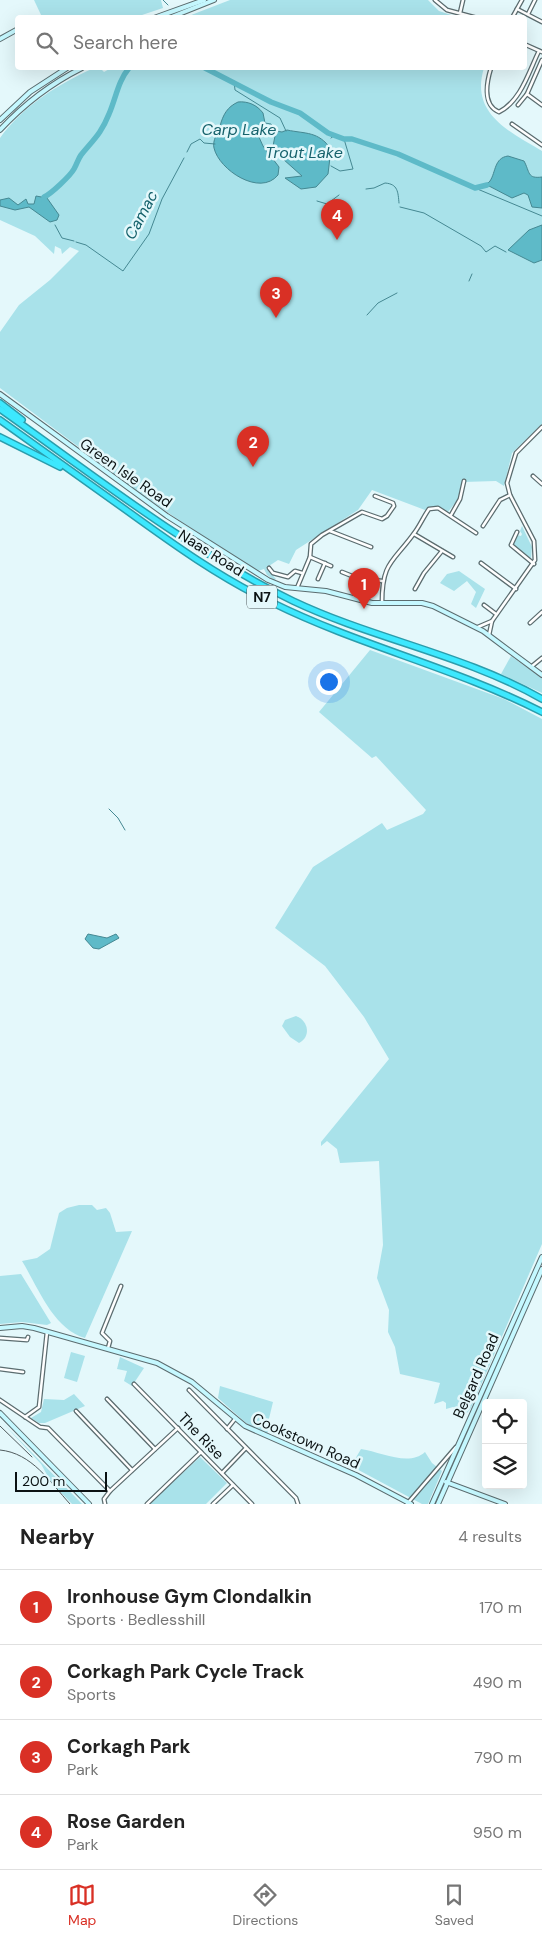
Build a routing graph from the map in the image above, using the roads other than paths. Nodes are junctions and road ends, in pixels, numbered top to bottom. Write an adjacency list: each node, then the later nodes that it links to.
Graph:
1 (204, 0): 10 (street)
2 (214, 0): 11 (street)
3 (435, 0): 8 (street)
4 (463, 0): 8 (street)
5 (522, 0): 7 (street)
6 (535, 0): 9 (street)
7 (517, 9): 9 (street); 13 (street)
8 (460, 13): 12 (street)
9 (528, 14): 14 (street)
10 (162, 15)
11 (176, 15)
12 (467, 15)
13 (514, 15)
14 (542, 22)
15 (15, 31): 16 (street)
16 (0, 39)
17 (527, 45): 18 (street)
18 (540, 51): 22 (street)
19 (542, 60): 23 (street)
20 (64, 70): 26 (street)
21 (79, 70): 28 (street)
22 (491, 70)
23 (527, 94): 24 (street); 25 (street)
24 (518, 105)
25 (542, 105)
26 (0, 120)
27 (512, 124): 29 (street)
28 (0, 130)
29 (542, 142)
30 (0, 394): 62 (street, Green Isle Road)
31 (0, 403): 36 (highway, N7)
32 (0, 409): 36 (highway, Naas Road / N7)
33 (0, 420): 37 (highway, Naas Road / N7)
34 (542, 427): 41 (street)
35 (0, 437): 37 (highway, N7)
36 (65, 455): 76 (highway, Naas Road / N7)
37 (78, 476): 77 (highway, Naas Road / N7)
38 (533, 476): 40 (street)
39 (464, 481): 43 (street)
40 (542, 484)
41 (509, 493): 44 (street); 55 (street)
42 (375, 496): 45 (street)
43 (451, 515): 46 (street); 48 (street)
44 (483, 526)
45 (330, 531): 49 (street); 51 (street)
46 (476, 532)
47 (517, 532): 55 (street)
48 (414, 534): 50 (street); 61 (street)
49 (371, 547)
50 (442, 551): 52 (street); 63 (street)
51 (310, 557): 53 (street); 59 (street)
52 (454, 557)
53 (325, 563): 56 (street); 60 (street)
54 (481, 563): 64 (street)
55 (534, 564): 64 (street)
56 (331, 566)
57 (269, 568): 59 (street)
58 (342, 572): 61 (street)
59 (302, 573): 62 (street)
60 (318, 578)
61 (382, 581): 65 (street)
62 (297, 588): 65 (street, Green Isle Road)
63 (415, 589)
64 (516, 589): 68 (street)
65 (382, 603): 71 (street, Green Isle Road)
66 (484, 605): 68 (street)
67 (542, 612): 70 (street)
68 (496, 614): 69 (street)
69 (492, 621): 71 (street); 72 (street)
70 (530, 623)
71 (478, 628): 72 (street)
72 (489, 635): 74 (street)
73 (542, 658): 74 (street)
74 (532, 667): 75 (street)
75 (542, 675)
76 (542, 699)
77 (542, 712)
78 (542, 1257): 98 (street, Belgard Road)
79 (542, 1269): 105 (street, Belgard Road)
80 (122, 1286): 85 (street)
81 (0, 1328): 82 (street, Cookstown Road)
82 (47, 1332): 85 (street, Cookstown Road); 94 (street)
83 (28, 1337): 84 (street)
84 (0, 1338)
85 (108, 1348): 95 (street, Cookstown Road)
86 (0, 1369): 87 (street)
87 (22, 1372)
88 (134, 1384): 96 (street, The Rise)
89 (189, 1390): 97 (street)
90 (106, 1399): 100 (street)
91 (0, 1400): 94 (street)
92 (76, 1411): 102 (street)
93 (0, 1412): 108 (street)
94 (25, 1417): 107 (street)
95 (235, 1420): 97 (street); 114 (street, Cookstown Road)
96 (178, 1428): 100 (street); 101 (street, The Rise)
97 (227, 1428): 99 (street)
98 (459, 1444): 104 (street, Belgard Road); 114 (street)
99 (246, 1448): 103 (street); 113 (street)
100 (155, 1449): 102 (street)
101 (201, 1452): 103 (street, The Rise); 110 (street)
102 (132, 1470): 107 (street)
103 (222, 1473): 106 (street, The Rise)
104 (442, 1481): 105 (street); 115 (street, Belgard Road)
105 (448, 1483): 116 (street, Belgard Road); 117 (street)
106 (233, 1485): 111 (street); 112 (street, The Rise)
107 (110, 1491): 109 (street)
108 (89, 1504)
109 (105, 1504)
110 (147, 1504)
111 (213, 1504)
112 (252, 1504)
113 (298, 1504)
114 (409, 1504)
115 (432, 1504)
116 (438, 1504)
117 (505, 1504)

